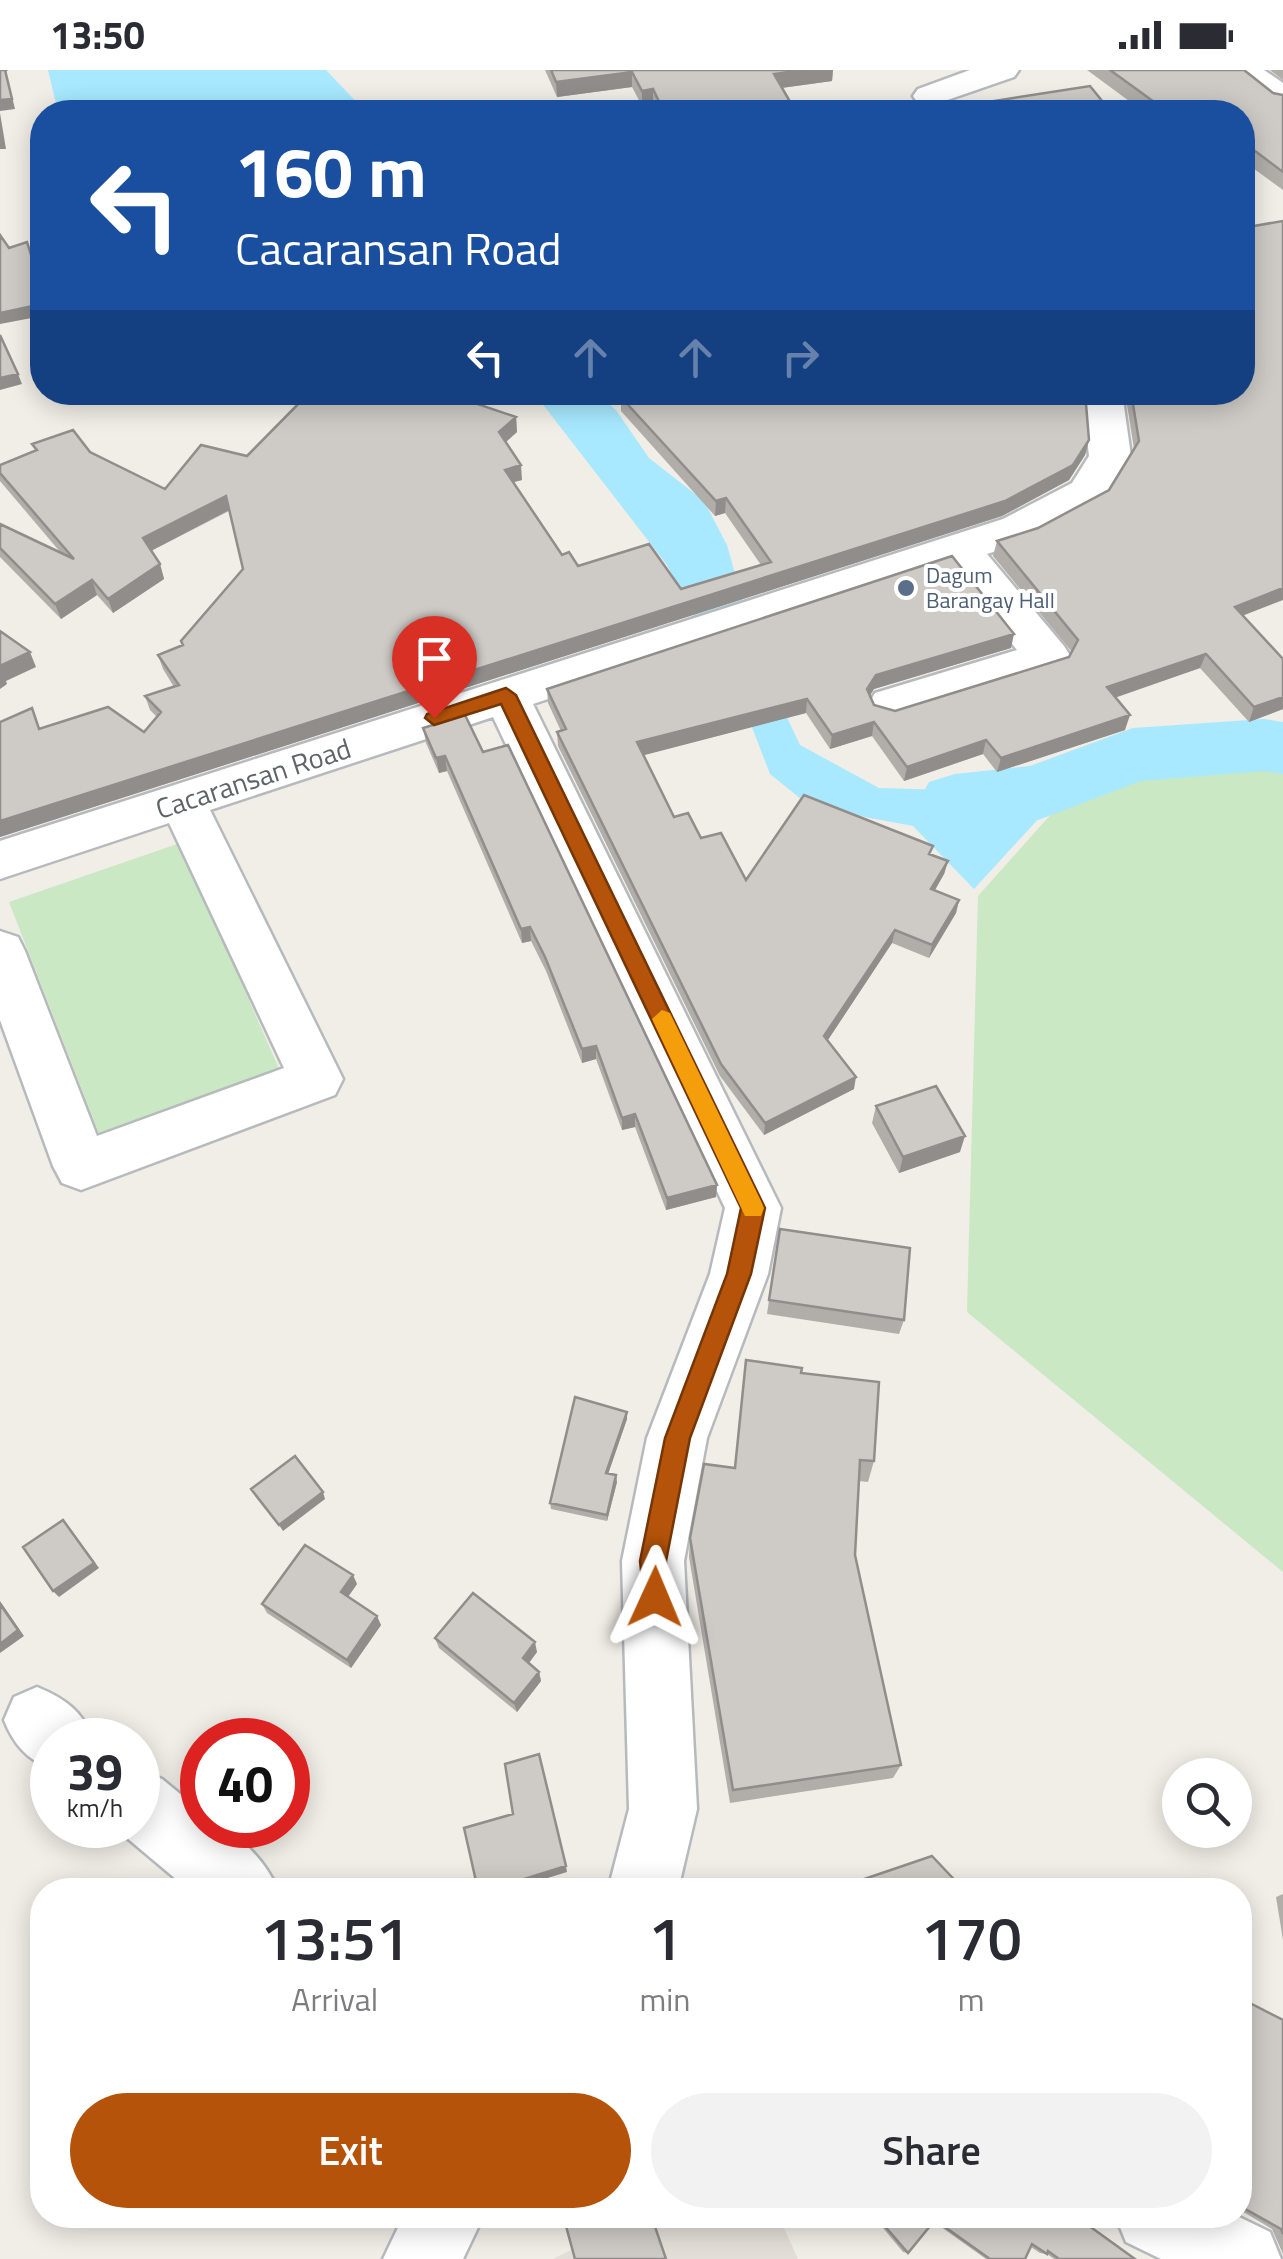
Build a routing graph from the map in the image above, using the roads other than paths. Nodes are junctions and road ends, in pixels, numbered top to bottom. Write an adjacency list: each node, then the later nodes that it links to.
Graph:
1 (1002, 70): 3 (street)
2 (1242, 70): 4 (street)
3 (928, 93)
4 (1283, 98)
5 (1104, 405): 6 (street, Cacaransan Road)
6 (960, 550): 7 (street, Cacaransan Road); 8 (street)
7 (506, 695): 9 (street, Cacaransan Road); 14 (street)
8 (891, 705)
9 (182, 801): 10 (street, Cacaransan Road); 11 (street)
10 (0, 860)
11 (0, 951)
12 (160, 1821): 13 (street)
13 (228, 1878)
14 (646, 1878)
15 (439, 2228): 17 (street)
16 (1179, 2228): 18 (street)
17 (421, 2259)
18 (1244, 2259)

